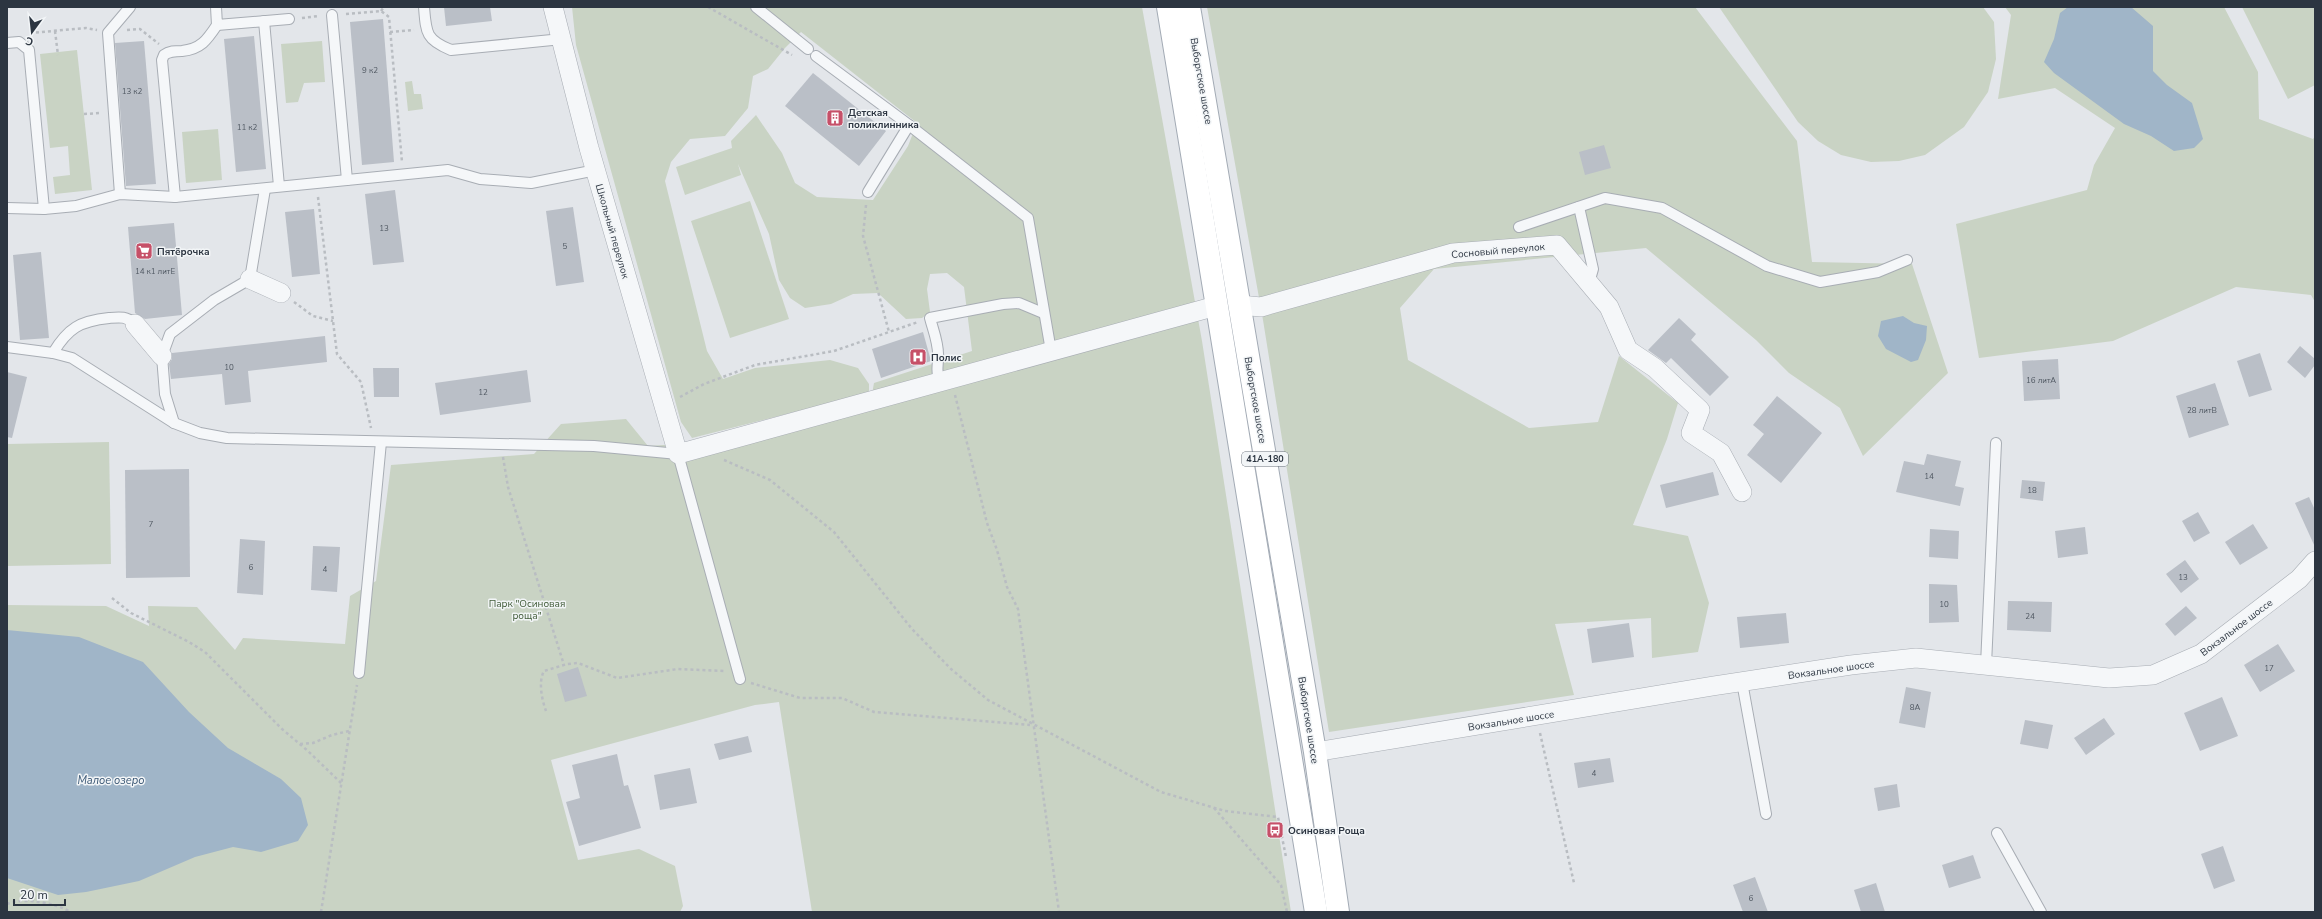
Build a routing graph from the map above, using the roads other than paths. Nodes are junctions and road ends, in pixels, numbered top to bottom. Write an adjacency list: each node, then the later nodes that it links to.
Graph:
1 (130, 7): 20 (lane)
2 (216, 7): 11 (lane)
3 (424, 7): 12 (lane)
4 (554, 7): 12 (street, Школьный переулок)
5 (756, 7): 14 (lane)
6 (1168, 7): 31 (main road, Выборгское шоссе / 41А-180)
7 (1189, 7): 30 (main road, Выборгское шоссе / 41А-180)
8 (332, 15): 16 (lane)
9 (289, 19): 10 (lane)
10 (264, 21): 11 (lane); 17 (lane)
11 (217, 24): 21 (lane)
12 (562, 39): 15 (street, Школьный переулок)
13 (7, 43): 24 (lane)
14 (909, 124): 19 (lane); 32 (lane)
15 (596, 170): 16 (lane); 42 (street, Школьный переулок)
16 (347, 180): 17 (lane)
17 (280, 186): 18 (lane)
18 (265, 189): 21 (lane); 27 (lane)
19 (868, 192)
20 (120, 194): 21 (lane); 24 (lane)
21 (175, 196)
22 (1579, 207): 25 (lane); 26 (lane); 28 (lane)
23 (7, 208): 24 (lane)
24 (44, 209)
25 (1519, 226)
26 (1907, 260)
27 (250, 279): 29 (street); 37 (lane)
28 (1589, 283): 30 (street, Сосновый переулок); 43 (street, Сосновый переулок)
29 (281, 293)
30 (1240, 305): 49 (main road, Выборгское шоссе / 41А-180)
31 (1216, 306): 35 (street); 52 (main road, Выборгское шоссе / 41А-180)
32 (1043, 313): 35 (lane); 38 (lane)
33 (135, 324): 36 (lane); 37 (street)
34 (7, 347): 36 (lane)
35 (1051, 352): 38 (street)
36 (53, 353): 39 (lane)
37 (162, 356): 39 (lane)
38 (945, 381): 42 (street)
39 (174, 423): 40 (lane)
40 (378, 442): 42 (lane); 46 (lane)
41 (1996, 443): 45 (lane)
42 (686, 451): 47 (lane)
43 (1742, 492)
44 (2315, 561): 45 (street, Вокзальное шоссе)
45 (1986, 665): 48 (street, Вокзальное шоссе)
46 (358, 673)
47 (739, 677)
48 (1742, 682): 49 (street, Вокзальное шоссе); 50 (lane)
49 (1315, 752): 53 (main road, Выборгское шоссе / 41А-180)
50 (1766, 814)
51 (1997, 833): 54 (lane)
52 (1316, 912)
53 (1338, 912)
54 (2041, 912)

